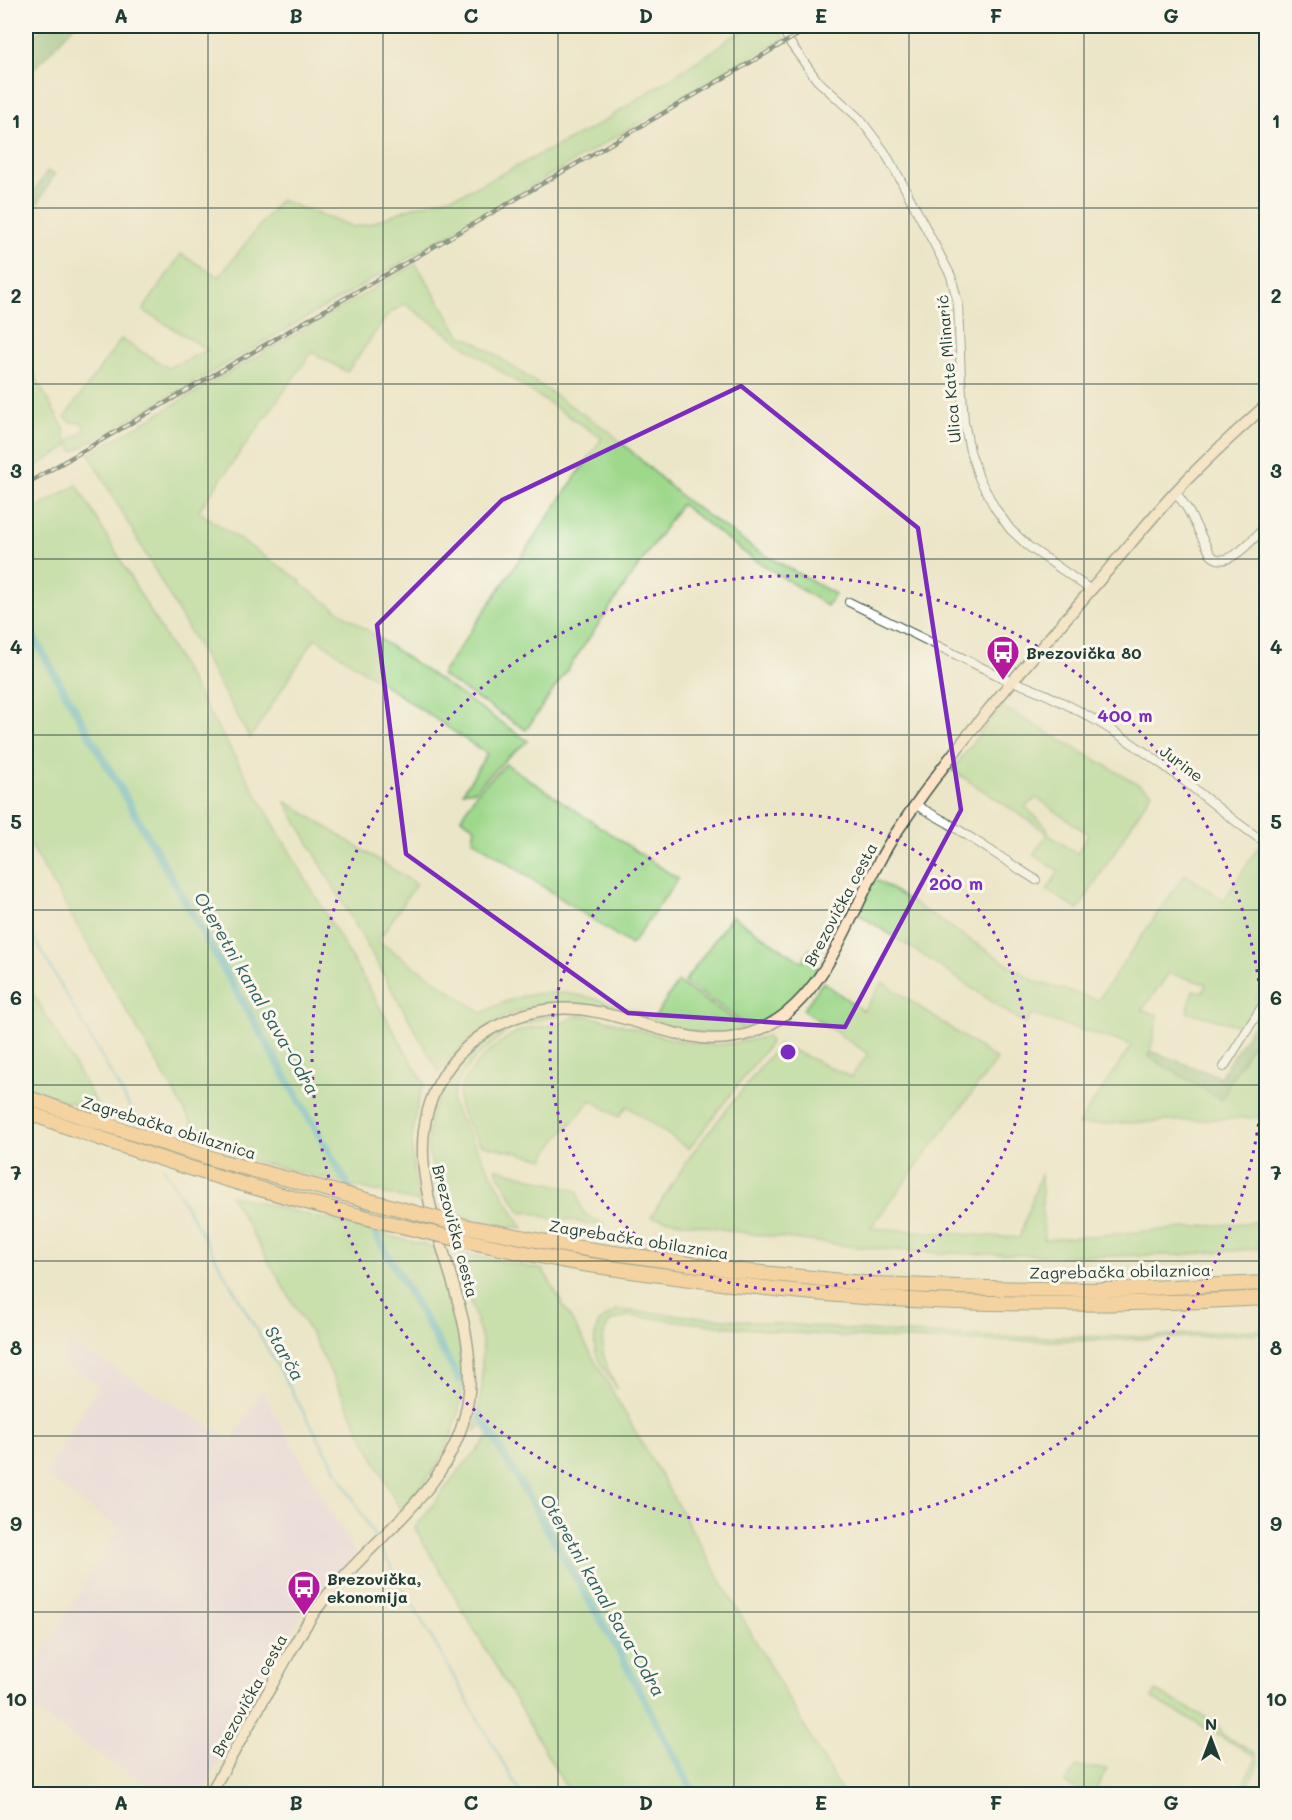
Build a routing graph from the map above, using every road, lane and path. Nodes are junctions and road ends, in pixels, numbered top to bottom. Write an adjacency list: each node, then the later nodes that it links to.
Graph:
1 (783, 26): 5 (street, Ulica Kate Mlinarić)
2 (1266, 405): 3 (main road, Brezovička cesta)
3 (1176, 492): 4 (street); 5 (main road, Brezovička cesta)
4 (1266, 526)
5 (1091, 590): 7 (main road, Brezovička cesta)
6 (849, 602): 7 (street)
7 (1011, 681): 8 (main road, Brezovička cesta); 9 (street, Jurine)
8 (916, 805): 10 (street); 18 (main road, Brezovička cesta)
9 (1266, 843)
10 (1036, 880)
11 (1266, 1000): 12 (street)
12 (1224, 1067)
13 (26, 1096): 15 (highway, Zagrebačka obilaznica)
14 (26, 1112): 15 (highway, Zagrebačka obilaznica)
15 (79, 1124): 16 (highway, Zagrebačka obilaznica, bridge); 17 (highway, Zagrebačka obilaznica, bridge)
16 (1266, 1283)
17 (1266, 1298)
18 (210, 1794)

